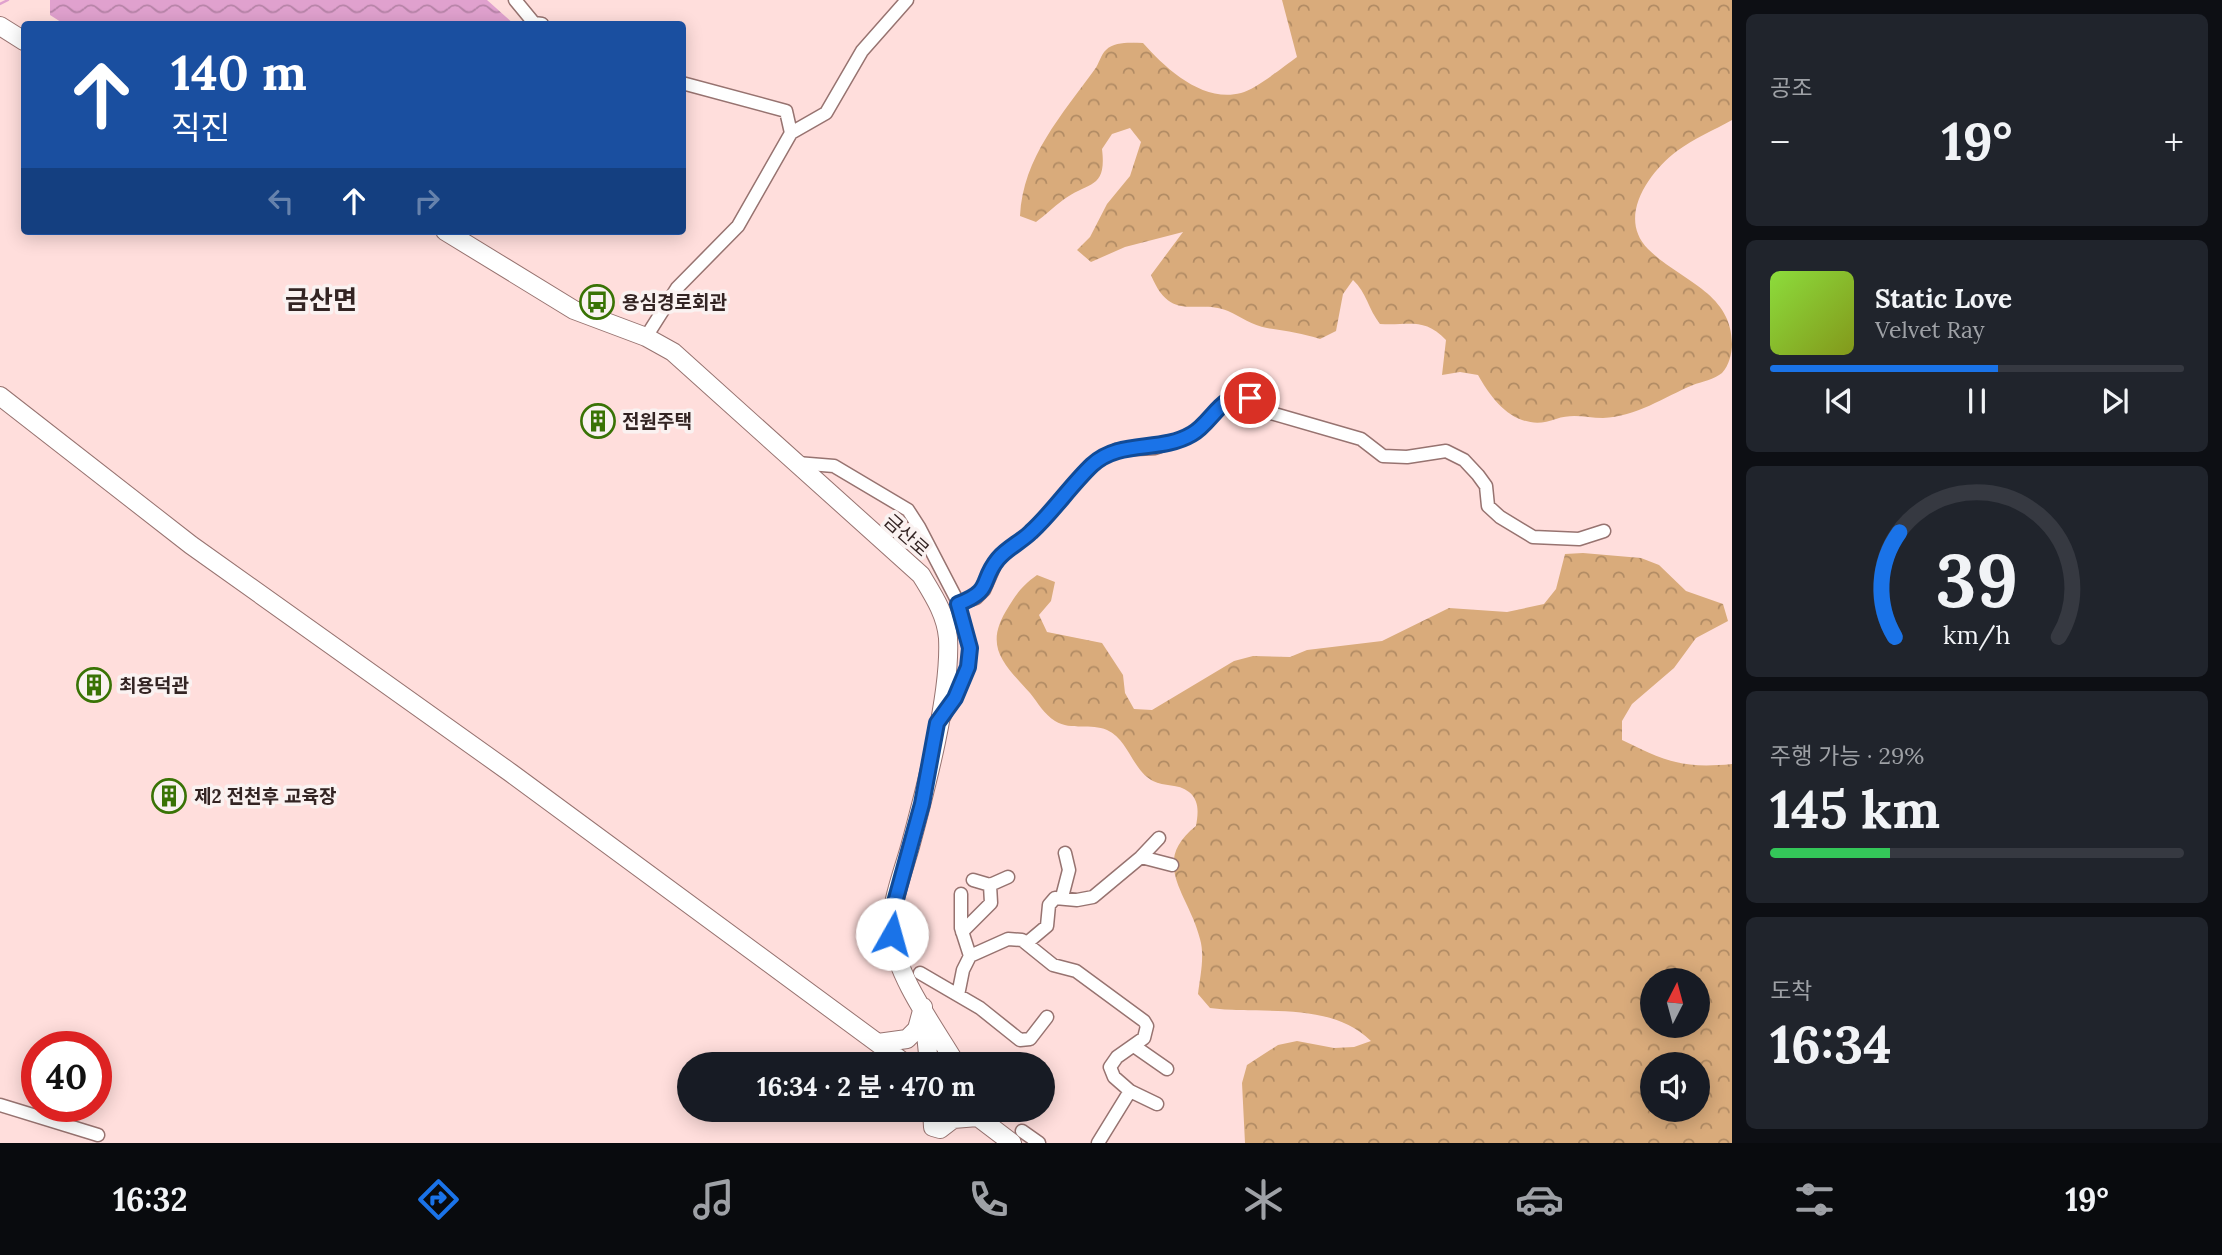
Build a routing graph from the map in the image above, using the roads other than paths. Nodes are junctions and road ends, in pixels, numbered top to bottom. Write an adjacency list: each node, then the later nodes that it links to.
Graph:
1 (514, 0): 3 (street)
2 (907, 0): 7 (street)
3 (532, 21)
4 (0, 26): 5 (street)
5 (21, 39)
6 (686, 84): 7 (street)
7 (791, 133): 9 (street)
8 (452, 235): 9 (street, 금산로)
9 (646, 337): 11 (street, 금산로)
10 (0, 396): 31 (street)
11 (797, 463): 13 (street); 14 (street, 금산로)
12 (1604, 531): 13 (street)
13 (958, 604): 14 (street)
14 (937, 723): 29 (street, 금산로)
15 (1159, 838): 17 (street)
16 (1065, 853): 23 (street)
17 (1141, 857): 18 (street); 23 (street)
18 (1172, 865)
19 (1008, 877): 21 (street)
20 (973, 880): 21 (street)
21 (990, 885): 24 (street)
22 (961, 894): 24 (street)
23 (1062, 897): 25 (street)
24 (962, 932): 26 (street)
25 (1028, 942): 26 (street); 32 (street)
26 (970, 956): 28 (street)
27 (920, 973): 28 (street)
28 (958, 995): 30 (street)
29 (923, 1007): 31 (street); 34 (street); 35 (street, 금산로)
30 (1047, 1017)
31 (878, 1043): 33 (street)
32 (1134, 1046): 36 (street); 37 (street)
33 (890, 1052)
34 (928, 1052)
35 (949, 1052)
36 (1167, 1069)
37 (1130, 1091): 38 (street); 46 (street)
38 (1157, 1104)
39 (0, 1105): 43 (street)
40 (933, 1122): 41 (street)
41 (949, 1122)
42 (992, 1122): 44 (street)
43 (98, 1135)
44 (1012, 1136): 45 (street)
45 (1039, 1143)
46 (1098, 1143)

